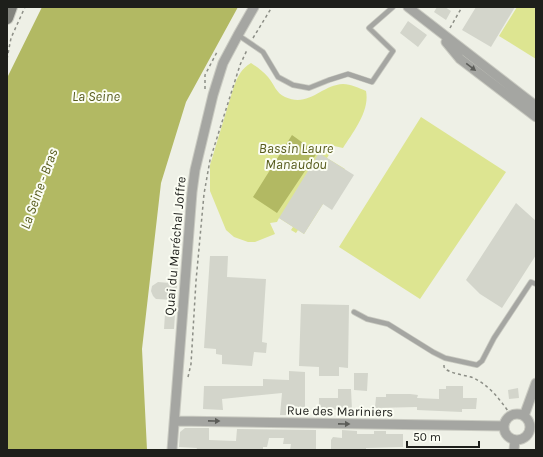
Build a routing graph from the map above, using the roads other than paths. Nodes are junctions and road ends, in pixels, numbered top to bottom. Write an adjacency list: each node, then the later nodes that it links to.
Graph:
1 (11, 7): 5 (main road)
2 (254, 7): 7 (street, Quai du Maréchal Joffre)
3 (393, 7): 7 (lane)
4 (408, 7): 6 (street)
5 (7, 18)
6 (436, 28): 8 (street); 9 (street, one-way to 9)
7 (238, 34): 13 (street, Quai du Maréchal Joffre)
8 (536, 106)
9 (536, 117)
10 (536, 284): 11 (lane)
11 (354, 312)
12 (536, 383): 14 (street)
13 (175, 421): 15 (street, Rue des Mariniers, one-way to 15); 17 (street, Quai du Maréchal Joffre)
14 (531, 424): 15 (street); 16 (street)
15 (504, 426): 16 (street)
16 (515, 440): 18 (street)
17 (172, 450)
18 (514, 450)

